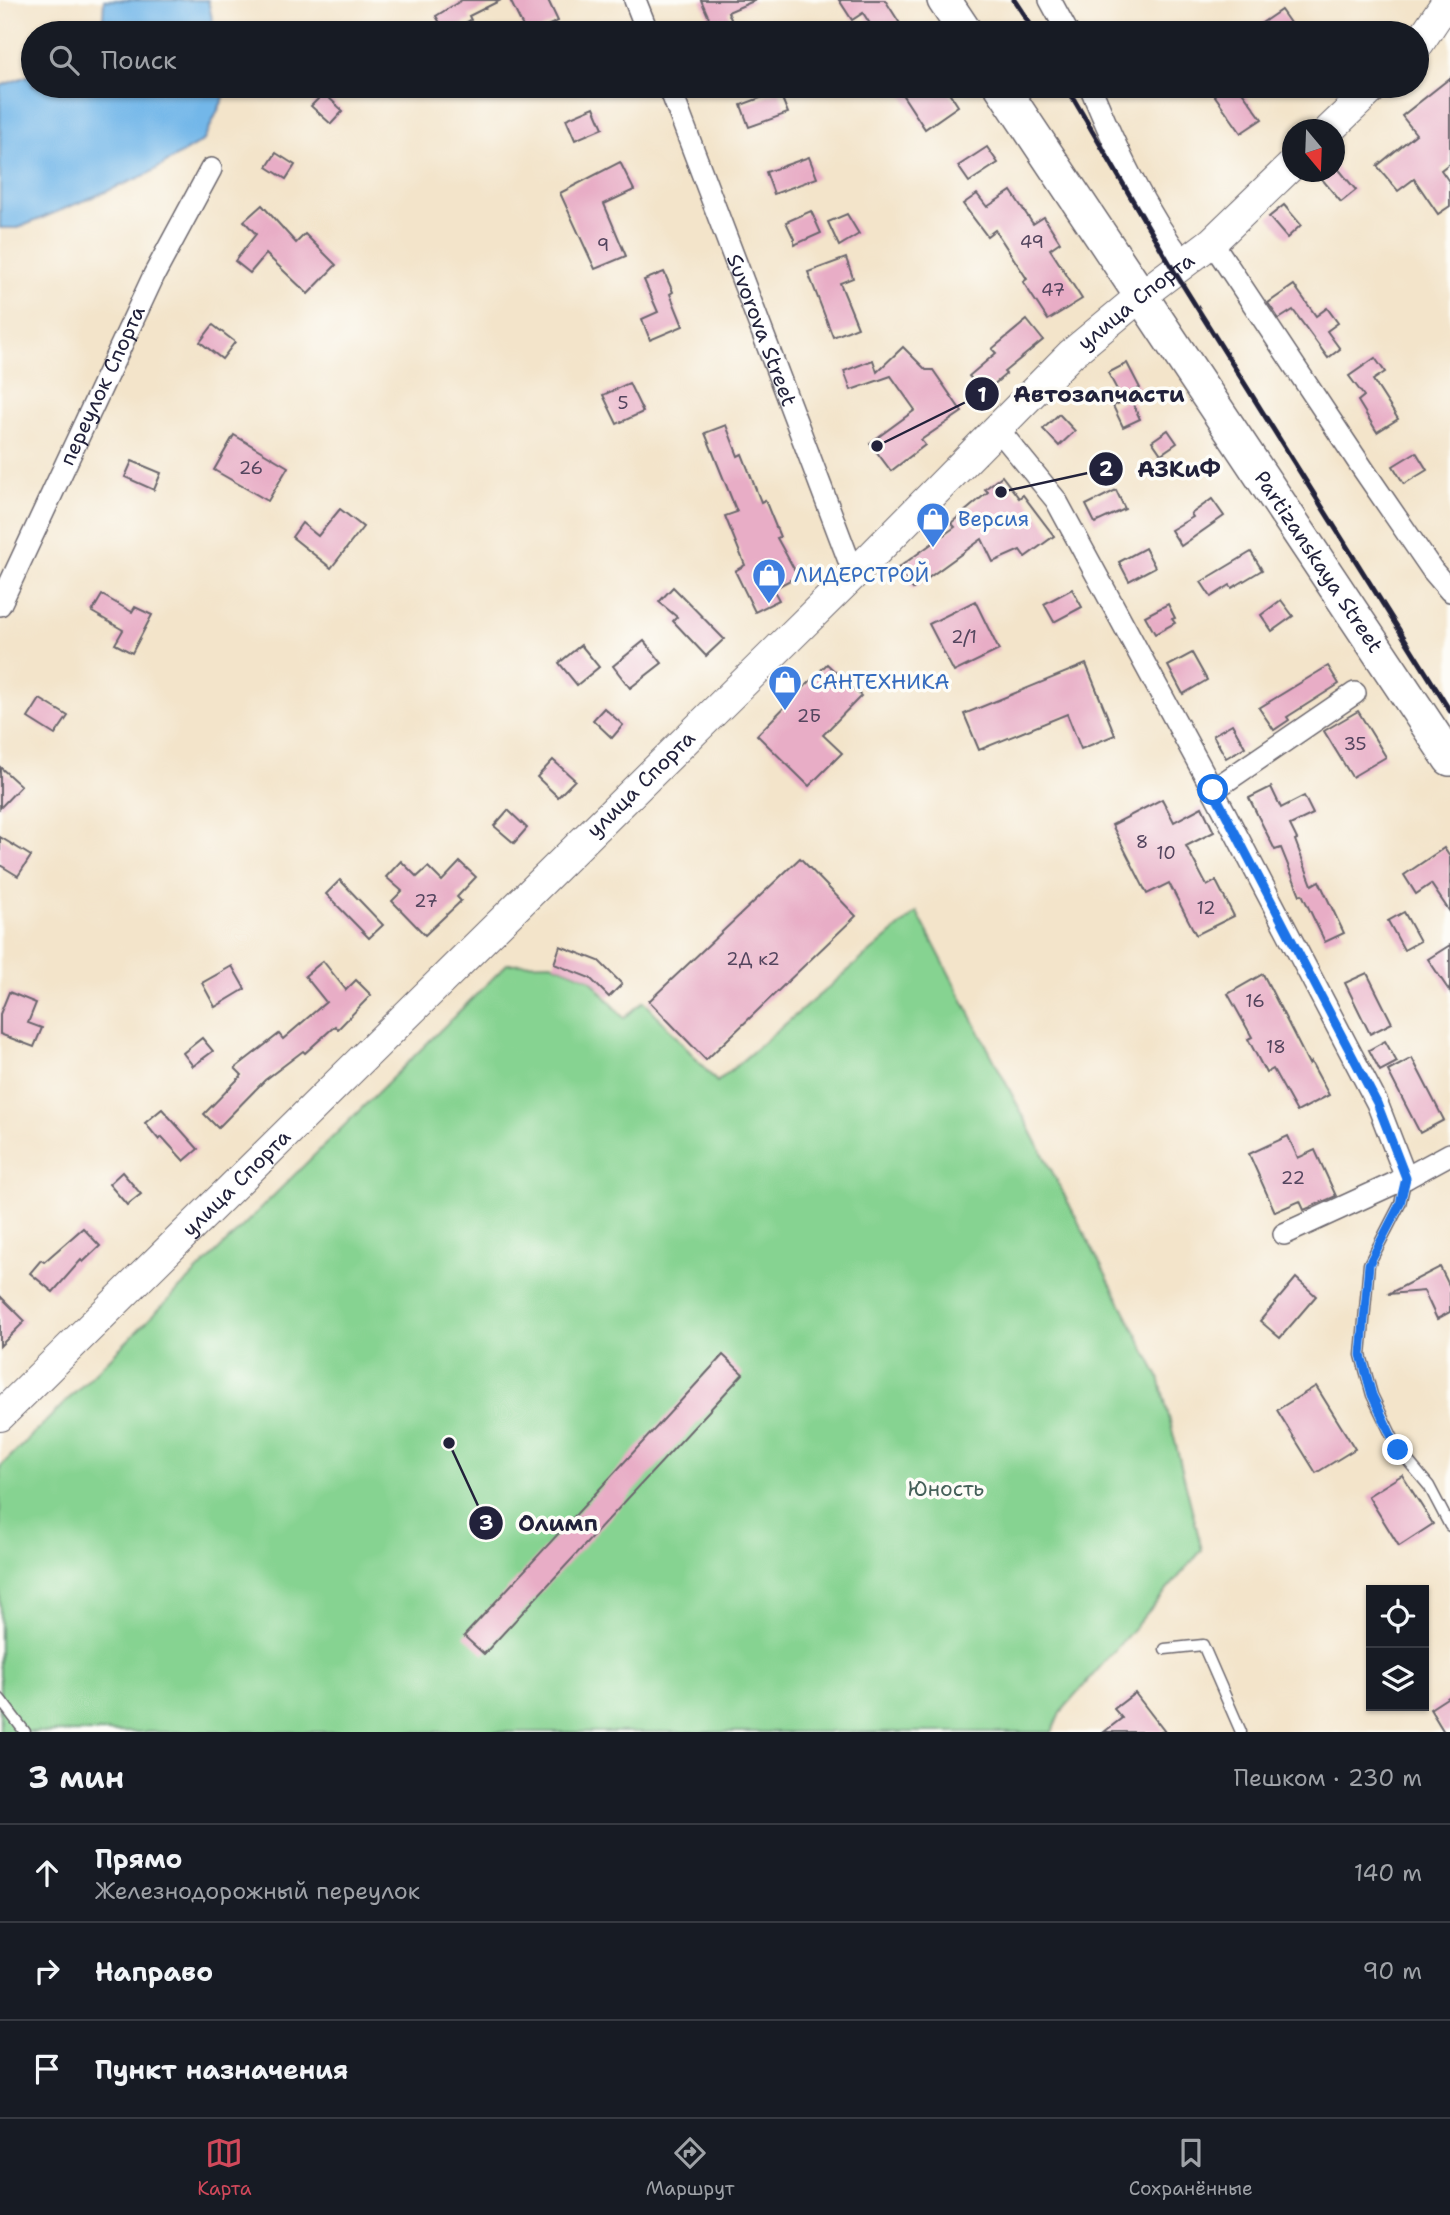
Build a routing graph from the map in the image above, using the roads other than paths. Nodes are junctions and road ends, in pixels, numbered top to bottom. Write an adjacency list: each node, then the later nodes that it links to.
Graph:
1 (635, 0): 5 (street)
2 (944, 0): 6 (main road)
3 (1050, 0): 7 (street)
4 (1448, 0): 8 (street)
5 (643, 21)
6 (958, 21)
7 (1061, 21)
8 (1429, 28)
9 (674, 98): 20 (street, Suvorova Street)
10 (1009, 98): 18 (main road, Partizanskaya Street)
11 (1095, 98): 17 (street)
12 (1362, 98): 13 (street)
13 (1340, 119)
14 (211, 169): 22 (street, переулок Спорта)
15 (1282, 175): 16 (street, улица Спорта)
16 (1212, 242): 17 (street, улица Спорта); 21 (street)
17 (1184, 262): 18 (street, улица Спорта)
18 (1142, 295): 19 (street, улица Спорта); 24 (main road, Partizanskaya Street)
19 (997, 428): 20 (street, улица Спорта); 25 (street)
20 (854, 574): 29 (street, улица Спорта)
21 (1450, 591)
22 (0, 605)
23 (1355, 693): 25 (street)
24 (1450, 759)
25 (1213, 790): 27 (street)
26 (1450, 1154): 27 (street)
27 (1406, 1178): 28 (street); 30 (lane)
28 (1283, 1234)
29 (3, 1406)
30 (1450, 1527)
31 (1165, 1649): 34 (lane)
32 (0, 1699): 33 (lane)
33 (25, 1732)
34 (1241, 1732)

